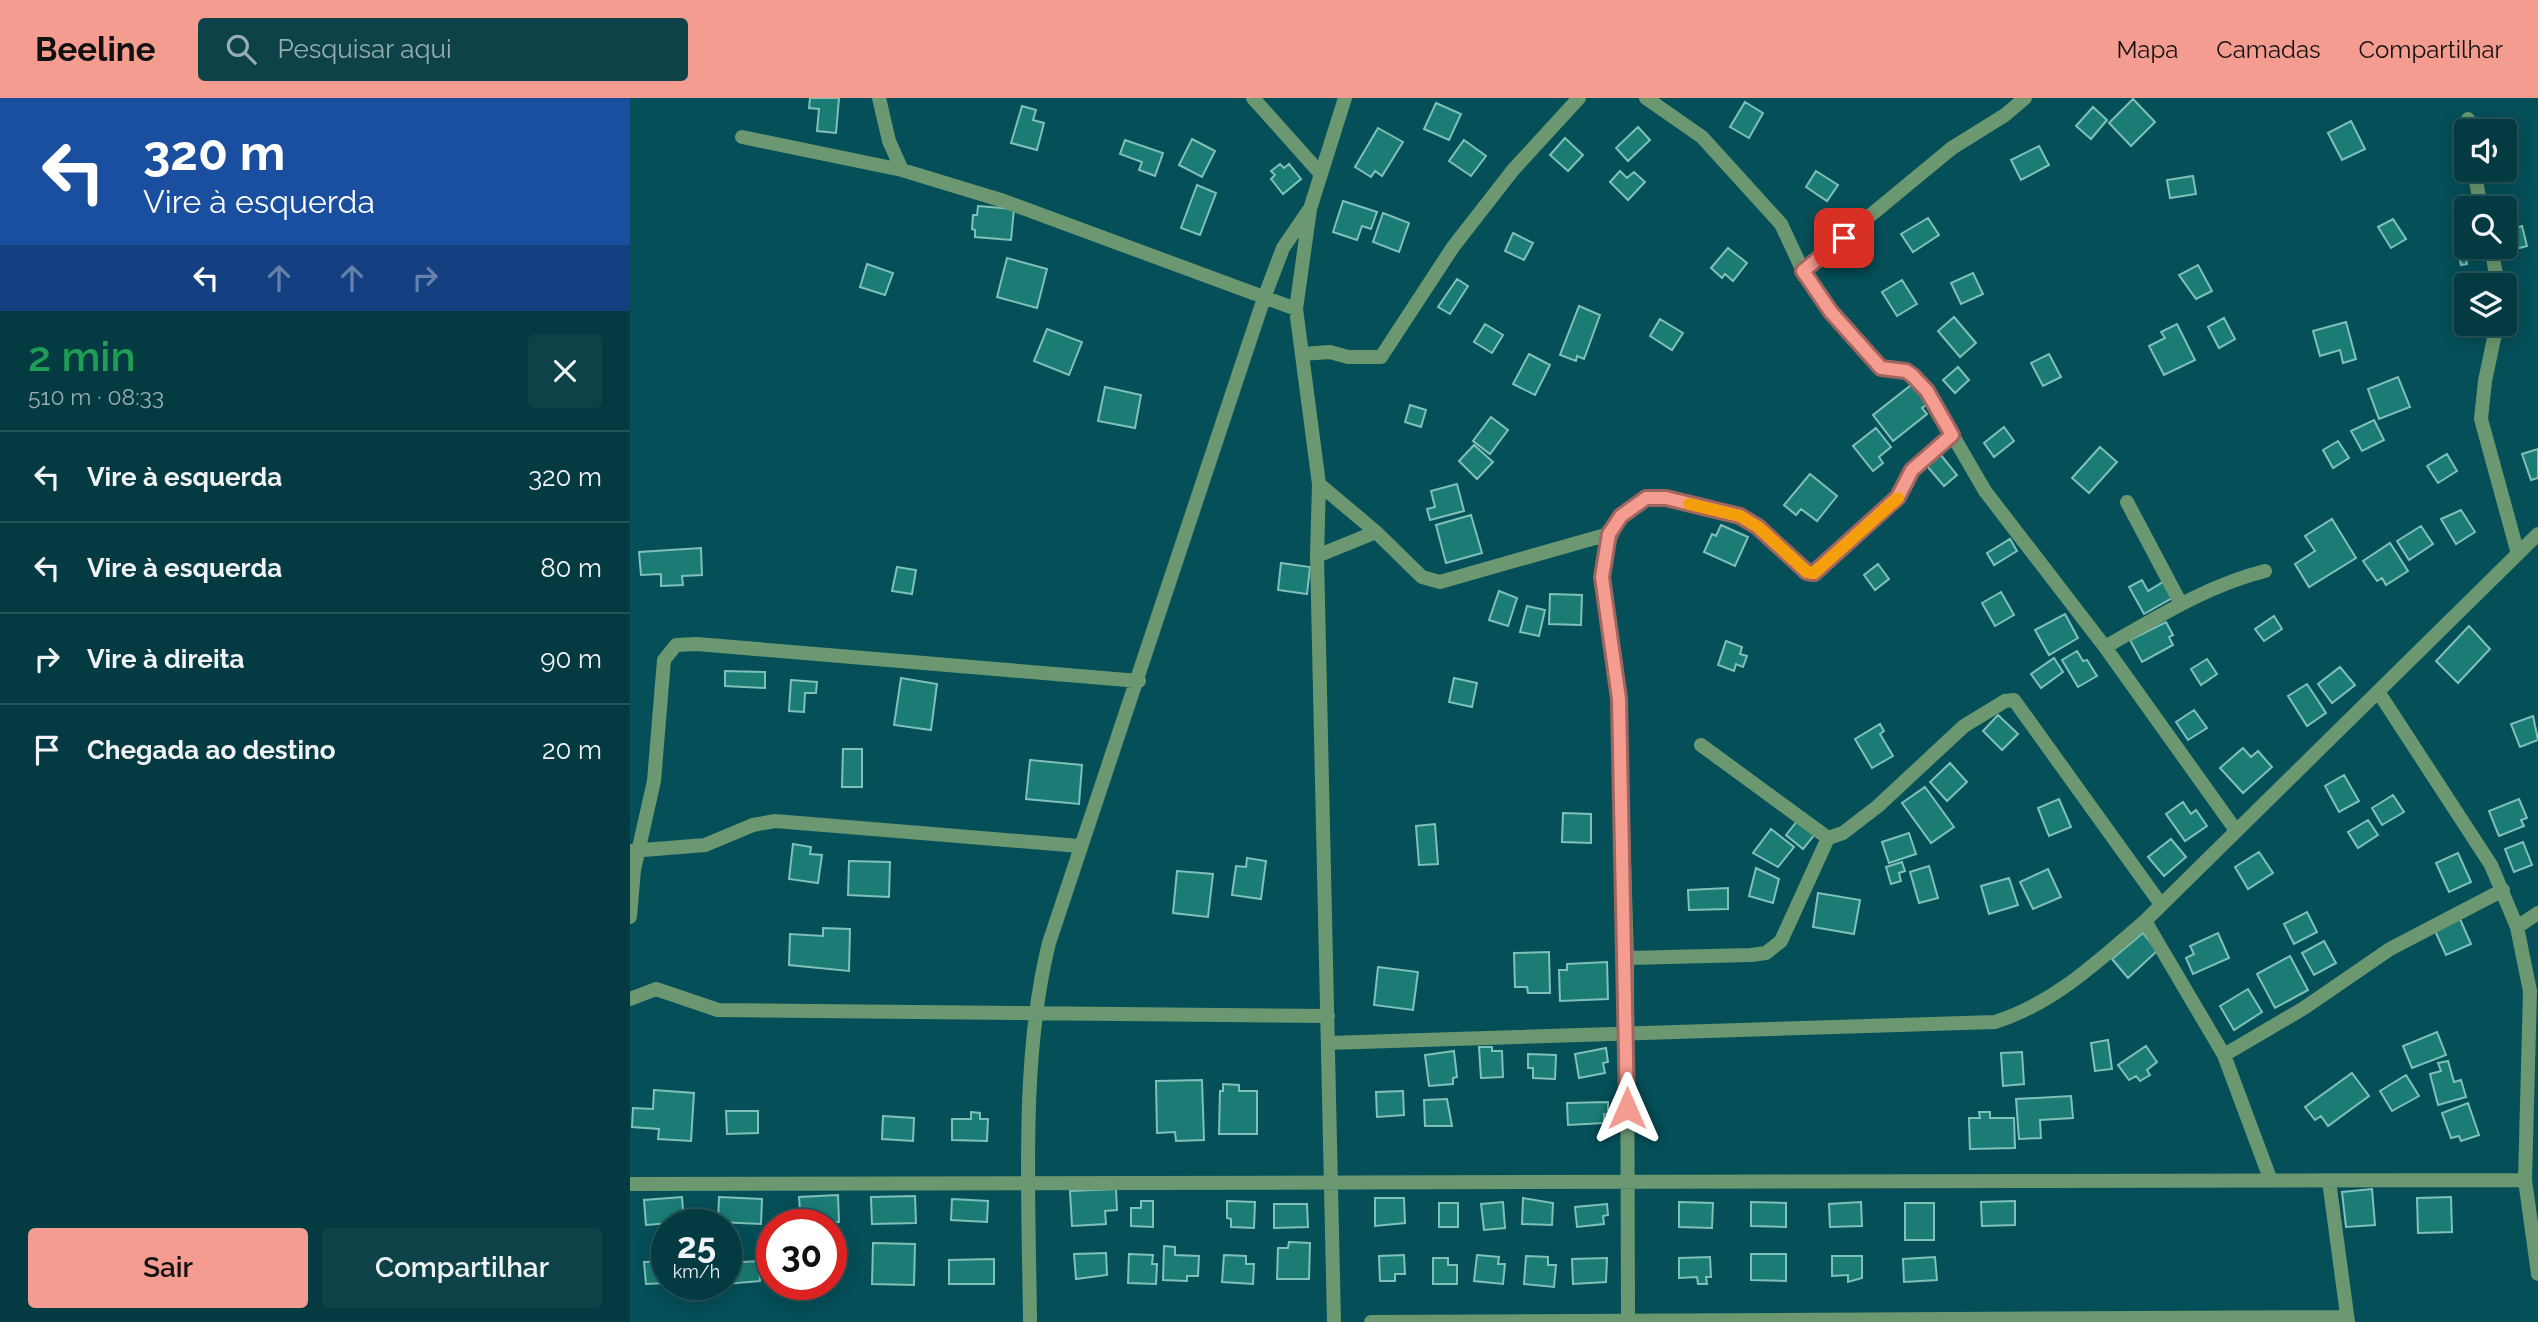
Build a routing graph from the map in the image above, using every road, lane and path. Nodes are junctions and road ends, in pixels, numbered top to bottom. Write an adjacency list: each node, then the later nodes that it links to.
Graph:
1 (879, 98): 8 (street)
2 (1253, 98): 9 (street)
3 (1345, 98): 9 (street)
4 (1579, 98): 15 (street)
5 (1646, 98): 11 (street)
6 (2025, 98): 11 (street)
7 (742, 137): 8 (street)
8 (902, 170): 12 (street)
9 (1320, 173): 10 (street)
10 (1310, 209): 12 (street); 13 (street)
11 (1803, 271): 16 (street)
12 (1264, 298): 13 (street); 27 (street)
13 (1296, 309): 15 (street)
14 (2494, 336): 22 (street)
15 (1301, 354): 17 (street)
16 (1952, 435): 20 (street); 26 (street)
17 (1319, 484): 19 (street); 23 (street)
18 (2127, 502): 25 (street)
19 (1376, 531): 20 (street); 23 (street)
20 (1609, 534): 40 (street)
21 (2538, 534): 22 (street)
22 (2518, 554): 28 (street)
23 (1317, 556): 44 (street)
24 (2265, 570): 25 (street)
25 (2181, 604): 26 (street)
26 (2105, 647): 30 (street)
27 (1139, 681): 32 (street); 33 (street)
28 (2379, 692): 30 (street); 34 (street)
29 (1701, 745): 31 (street)
30 (2235, 829): 35 (street)
31 (1828, 838): 35 (street); 40 (street)
32 (1079, 846): 33 (street); 43 (street)
33 (634, 851): 37 (street)
34 (2503, 890): 39 (street); 47 (street)
35 (2160, 902): 38 (street)
36 (2538, 913): 39 (street)
37 (630, 918)
38 (2145, 921): 45 (street); 47 (street)
39 (2517, 927): 41 (street)
40 (1626, 958): 45 (street)
41 (2534, 991): 48 (street)
42 (630, 999): 43 (street)
43 (1034, 1012): 44 (street); 54 (street)
44 (1328, 1016): 46 (street)
45 (1627, 1034): 46 (street); 51 (street)
46 (1328, 1042): 52 (street)
47 (2224, 1055): 49 (street)
48 (2525, 1180): 50 (street); 55 (street)
49 (2271, 1181): 50 (street); 51 (street)
50 (2329, 1181): 56 (street)
51 (1628, 1182): 52 (street); 57 (street)
52 (1331, 1183): 54 (street); 59 (street)
53 (630, 1184): 54 (street)
54 (1029, 1184): 58 (street)
55 (2538, 1274)
56 (2348, 1319): 57 (street)
57 (1628, 1321): 60 (street)
58 (1030, 1322)
59 (1334, 1322)
60 (1371, 1322)

